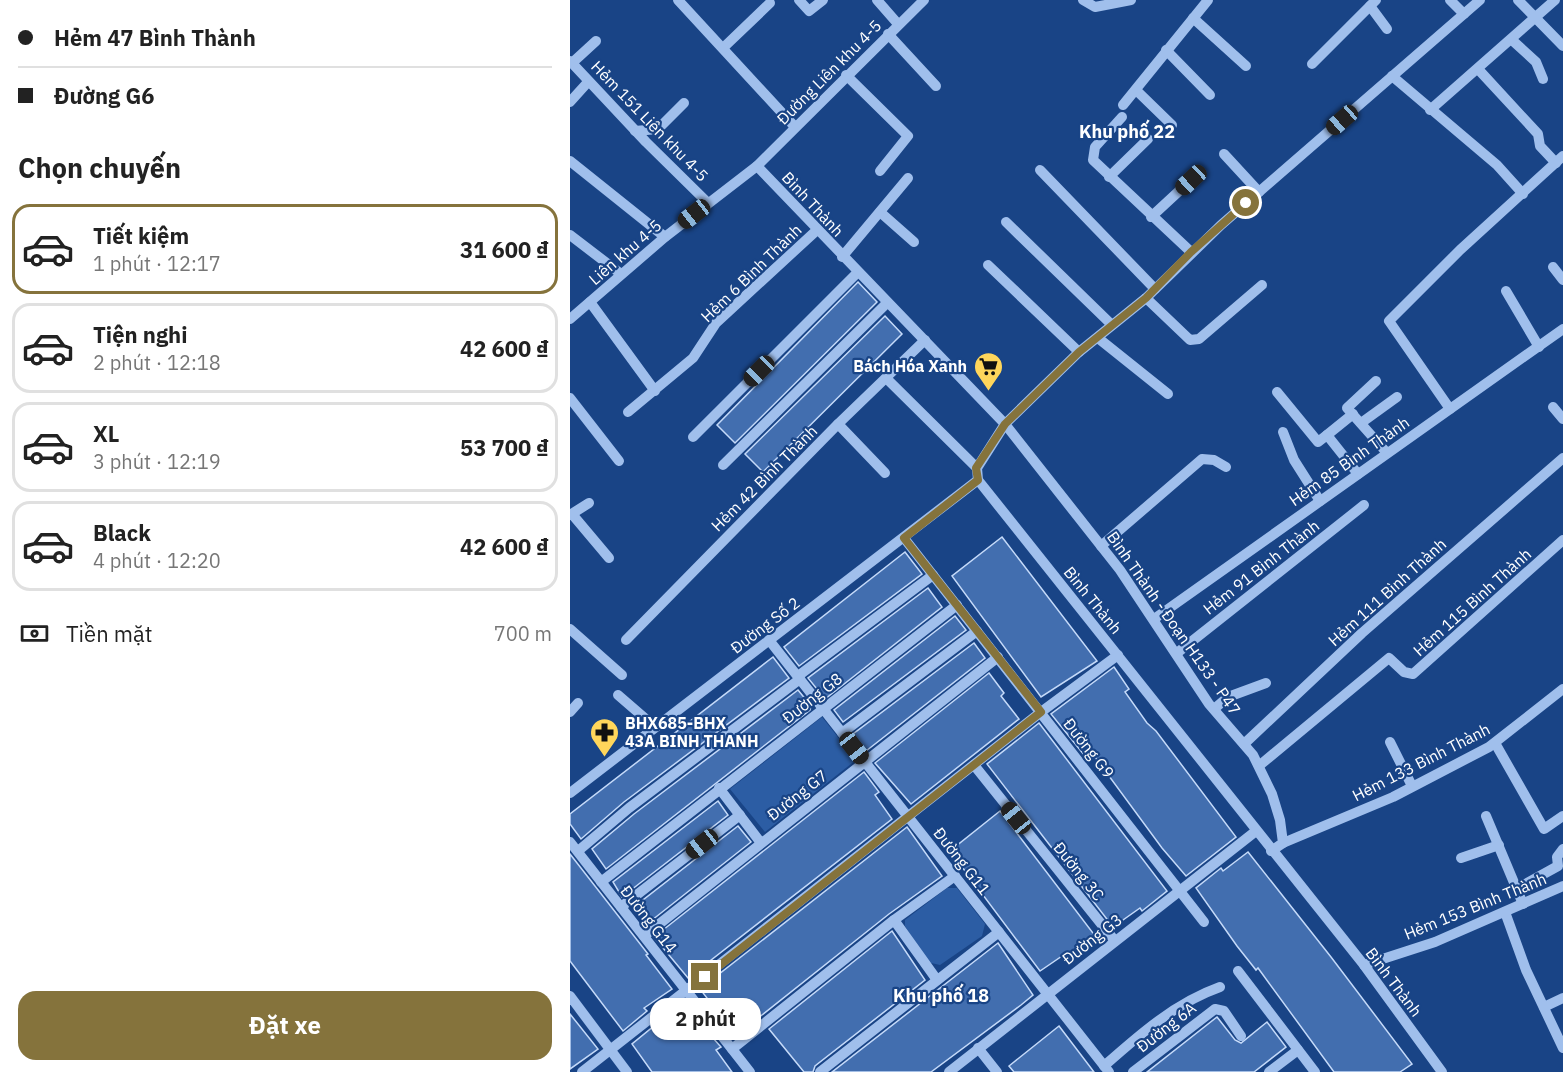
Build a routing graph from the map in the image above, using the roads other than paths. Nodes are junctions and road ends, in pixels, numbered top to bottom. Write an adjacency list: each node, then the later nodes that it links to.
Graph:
1 (799, 0): 2 (street)
2 (823, 0)
3 (877, 0): 18 (street)
4 (924, 0): 18 (street, Đường Liên khu 4-5)
5 (1083, 0): 6 (street)
6 (1131, 0)
7 (1208, 0): 16 (street)
8 (1450, 0): 15 (street)
9 (1480, 0): 15 (street)
10 (1518, 0): 17 (street)
11 (1555, 0): 17 (street)
12 (684, 2): 24 (street)
13 (770, 3): 24 (street)
14 (1373, 3): 19 (street); 27 (street)
15 (1464, 14): 31 (street)
16 (1192, 18): 25 (street); 28 (street)
17 (1536, 19): 21 (street); 23 (street)
18 (898, 24): 20 (street, Đường Liên khu 4-5)
19 (1387, 29)
20 (888, 34): 30 (street, Đường Liên khu 4-5); 34 (street)
21 (1512, 40): 29 (street); 32 (street)
22 (596, 41): 26 (street)
23 (1563, 46)
24 (723, 48): 43 (street)
25 (1166, 50): 35 (street); 36 (street)
26 (571, 62): 33 (street, Hẻm 151 Liên khu 4-5)
27 (1312, 64)
28 (1246, 66)
29 (1479, 69): 40 (street); 47 (street)
30 (846, 75): 43 (street, Đường Liên khu 4-5); 51 (street)
31 (1392, 76): 40 (street); 55 (street)
32 (1543, 80)
33 (588, 82): 37 (street); 44 (street, Hẻm 151 Liên khu 4-5)
34 (936, 86)
35 (1136, 90): 39 (street); 42 (street)
36 (1210, 95)
37 (570, 102)
38 (684, 103): 44 (street)
39 (1123, 105)
40 (1430, 110): 56 (street)
41 (1122, 117): 52 (street)
42 (1172, 125)
43 (795, 127): 49 (street, Đường Liên khu 4-5)
44 (635, 131): 57 (street, Hẻm 151 Liên khu 4-5)
45 (1148, 139): 52 (street)
46 (1224, 154): 55 (street)
47 (1560, 160): 56 (street)
48 (570, 161): 63 (street)
49 (757, 166): 57 (street, Liên khu 4-5); 61 (street, Bình Thành)
50 (1040, 170): 73 (street)
51 (880, 171)
52 (1109, 177): 59 (street)
53 (908, 178): 58 (street)
54 (1191, 180): 59 (street)
55 (1259, 192): 65 (street)
56 (1522, 194): 93 (street)
57 (708, 203): 63 (street, Liên khu 4-5)
58 (880, 212): 64 (street); 66 (street)
59 (1151, 217): 65 (street)
60 (1006, 222): 79 (street)
61 (818, 230): 66 (street, Bình Thành); 87 (street, Hẻm 6 Bình Thành)
62 (570, 235): 70 (street)
63 (665, 237): 70 (street, Liên khu 4-5)
64 (914, 242)
65 (1191, 252): 73 (street)
66 (842, 257): 69 (street, Bình Thành)
67 (988, 265): 84 (street)
68 (1553, 267): 71 (street)
69 (857, 273): 77 (street, Bình Thành); 102 (street)
70 (621, 274): 76 (street, Liên khu 4-5)
71 (1563, 280)
72 (1262, 285): 75 (street)
73 (1155, 289): 75 (street)
74 (1506, 291): 83 (street)
75 (1146, 298): 79 (street)
76 (590, 302): 78 (street, Liên khu 4-5); 87 (street)
77 (887, 303): 82 (street, Bình Thành); 106 (street)
78 (570, 319)
79 (1112, 325): 81 (street)
80 (1563, 329): 83 (street, Hẻm 85 Bình Thành)
81 (1098, 338): 84 (street); 89 (street)
82 (925, 340): 85 (street, Hẻm 42 Bình Thành); 99 (street, Bình Thành)
83 (1539, 347): 93 (street, Hẻm 85 Bình Thành)
84 (1079, 352): 99 (street)
85 (886, 378): 98 (street, Hẻm 42 Bình Thành); 107 (street)
86 (1376, 381): 95 (street)
87 (655, 391): 94 (street, Hẻm 6 Bình Thành)
88 (1277, 392): 101 (street)
89 (1168, 394)
90 (1397, 397): 97 (street)
91 (570, 399): 105 (street)
92 (1553, 407): 96 (street)
93 (1450, 409): 103 (street, Hẻm 85 Bình Thành)
94 (628, 412)
95 (1353, 414): 97 (street); 101 (street)
96 (1563, 418)
97 (1361, 423): 103 (street)
98 (838, 424): 109 (street); 125 (street, Hẻm 42 Bình Thành)
99 (1005, 424): 107 (street); 118 (street, Bình Thành - Đoạn H133 - P47)
100 (1283, 432): 112 (street)
101 (1327, 435): 110 (street)
102 (693, 437)
103 (1387, 453): 110 (street, Hẻm 85 Bình Thành)
104 (1563, 458): 142 (street, Hẻm 111 Bình Thành)
105 (619, 461)
106 (723, 465)
107 (976, 468): 111 (street, Bình Thành)
108 (1226, 468): 118 (street)
109 (885, 473)
110 (1358, 474): 112 (street, Hẻm 85 Bình Thành)
111 (978, 480): 116 (street, Đường Số 2); 128 (street, Bình Thành)
112 (1320, 501): 122 (street, Hẻm 85 Bình Thành)
113 (589, 503): 115 (street)
114 (1364, 505): 127 (street, Hẻm 91 Bình Thành)
115 (571, 514): 119 (street)
116 (904, 538): 120 (street, Đường G9); 126 (street, Đường Số 2)
117 (1563, 540): 145 (street, Hẻm 115 Bình Thành)
118 (1101, 546): 122 (street, Bình Thành - Đoạn H133 - P47)
119 (609, 558)
120 (933, 575): 121 (street, Đường G9); 131 (street)
121 (957, 605): 124 (street, Đường G9); 135 (street, Đường G8)
122 (1154, 619): 127 (street, Bình Thành - Đoạn H133 - P47)
123 (570, 629): 130 (street)
124 (977, 631): 129 (street, Đường G9); 139 (street)
125 (626, 640)
126 (770, 640): 131 (street, Đường G11); 138 (street, Đường Số 2)
127 (1177, 653): 136 (street, Bình Thành - Đoạn H133 - P47)
128 (1118, 656): 137 (street); 153 (street, Bình Thành)
129 (998, 657): 137 (street, Đường G9); 143 (street, Đường G7)
130 (621, 675)
131 (799, 678): 135 (street, Đường G11); 160 (street)
132 (1266, 683): 136 (street)
133 (1563, 689): 141 (street, Hẻm 133 Bình Thành)
134 (618, 695): 138 (street)
135 (823, 708): 139 (street, Đường G11); 147 (street, Đường G8)
136 (1214, 709): 142 (street, Bình Thành - Đoạn H133 - P47)
137 (1041, 712): 144 (street); 166 (street, Đường G9)
138 (656, 728): 148 (street, Đường Số 2)
139 (842, 733): 143 (street, Đường G11)
140 (1390, 742): 146 (street)
141 (1495, 743): 146 (street, Hẻm 133 Bình Thành); 151 (street)
142 (1244, 744): 145 (street, Bình Thành - Đoạn H133 - P47)
143 (865, 762): 152 (street, Đường G11); 155 (street, Đường G7)
144 (974, 765): 152 (street); 174 (street, Đường 3C)
145 (1260, 765): 156 (street, Bình Thành - Đoạn H133 - P47)
146 (1412, 786): 156 (street, Hẻm 133 Bình Thành)
147 (719, 788): 149 (street); 163 (street, Đường G8)
148 (570, 793)
149 (740, 815): 155 (street); 168 (street)
150 (1486, 816): 157 (street)
151 (1563, 816)
152 (908, 817): 162 (street, Đường G11); 179 (street)
153 (1256, 831): 159 (street, Bình Thành); 166 (street, Đường G3)
154 (570, 842): 160 (street, Đường G14)
155 (761, 843): 173 (street, Đường G7)
156 (1282, 843): 159 (street)
157 (1499, 845): 161 (street); 165 (street)
158 (1563, 849): 165 (street)
159 (1272, 851): 175 (street, Bình Thành)
160 (578, 852): 163 (street, Đường G14)
161 (1461, 858)
162 (954, 876): 170 (street); 172 (street, Đường G11)
163 (601, 882): 168 (street, Đường G14)
164 (1563, 886): 167 (street, Hẻm 153 Bình Thành)
165 (1518, 888): 167 (street)
166 (1181, 890): 171 (street, Đường G9); 174 (street, Đường G3)
167 (1523, 904): 169 (street, Hẻm 153 Bình Thành)
168 (621, 907): 173 (street, Đường G14)
169 (1505, 912): 175 (street, Hẻm 153 Bình Thành); 183 (street)
170 (894, 920): 177 (street); 187 (street)
171 (1204, 922)
172 (999, 932): 177 (street); 180 (street, Đường G11)
173 (644, 936): 179 (street, Đường G14)
174 (1115, 941): 180 (street, Đường G3)
175 (1364, 965): 200 (street, Bình Thành)
176 (1238, 970): 189 (street)
177 (937, 980): 194 (street)
178 (1220, 987): 190 (street)
179 (687, 991): 187 (street, Đường G14); 188 (street)
180 (1047, 994): 185 (street, Đường G3); 190 (street, Đường G11)
181 (570, 996): 188 (street)
182 (1563, 998): 183 (street)
183 (1544, 1007): 186 (street)
184 (1240, 1036): 197 (street, Đường 6A)
185 (978, 1048): 195 (street, Đường G3); 196 (street)
186 (1563, 1048)
187 (732, 1049): 193 (street, Đường G14)
188 (611, 1050): 191 (street); 192 (street)
189 (1298, 1050): 198 (street); 199 (street)
190 (1106, 1069)
191 (582, 1072)
192 (627, 1072)
193 (750, 1072)
194 (820, 1072)
195 (948, 1072)
196 (997, 1072)
197 (1132, 1072)
198 (1269, 1072)
199 (1315, 1072)
200 (1442, 1072)

